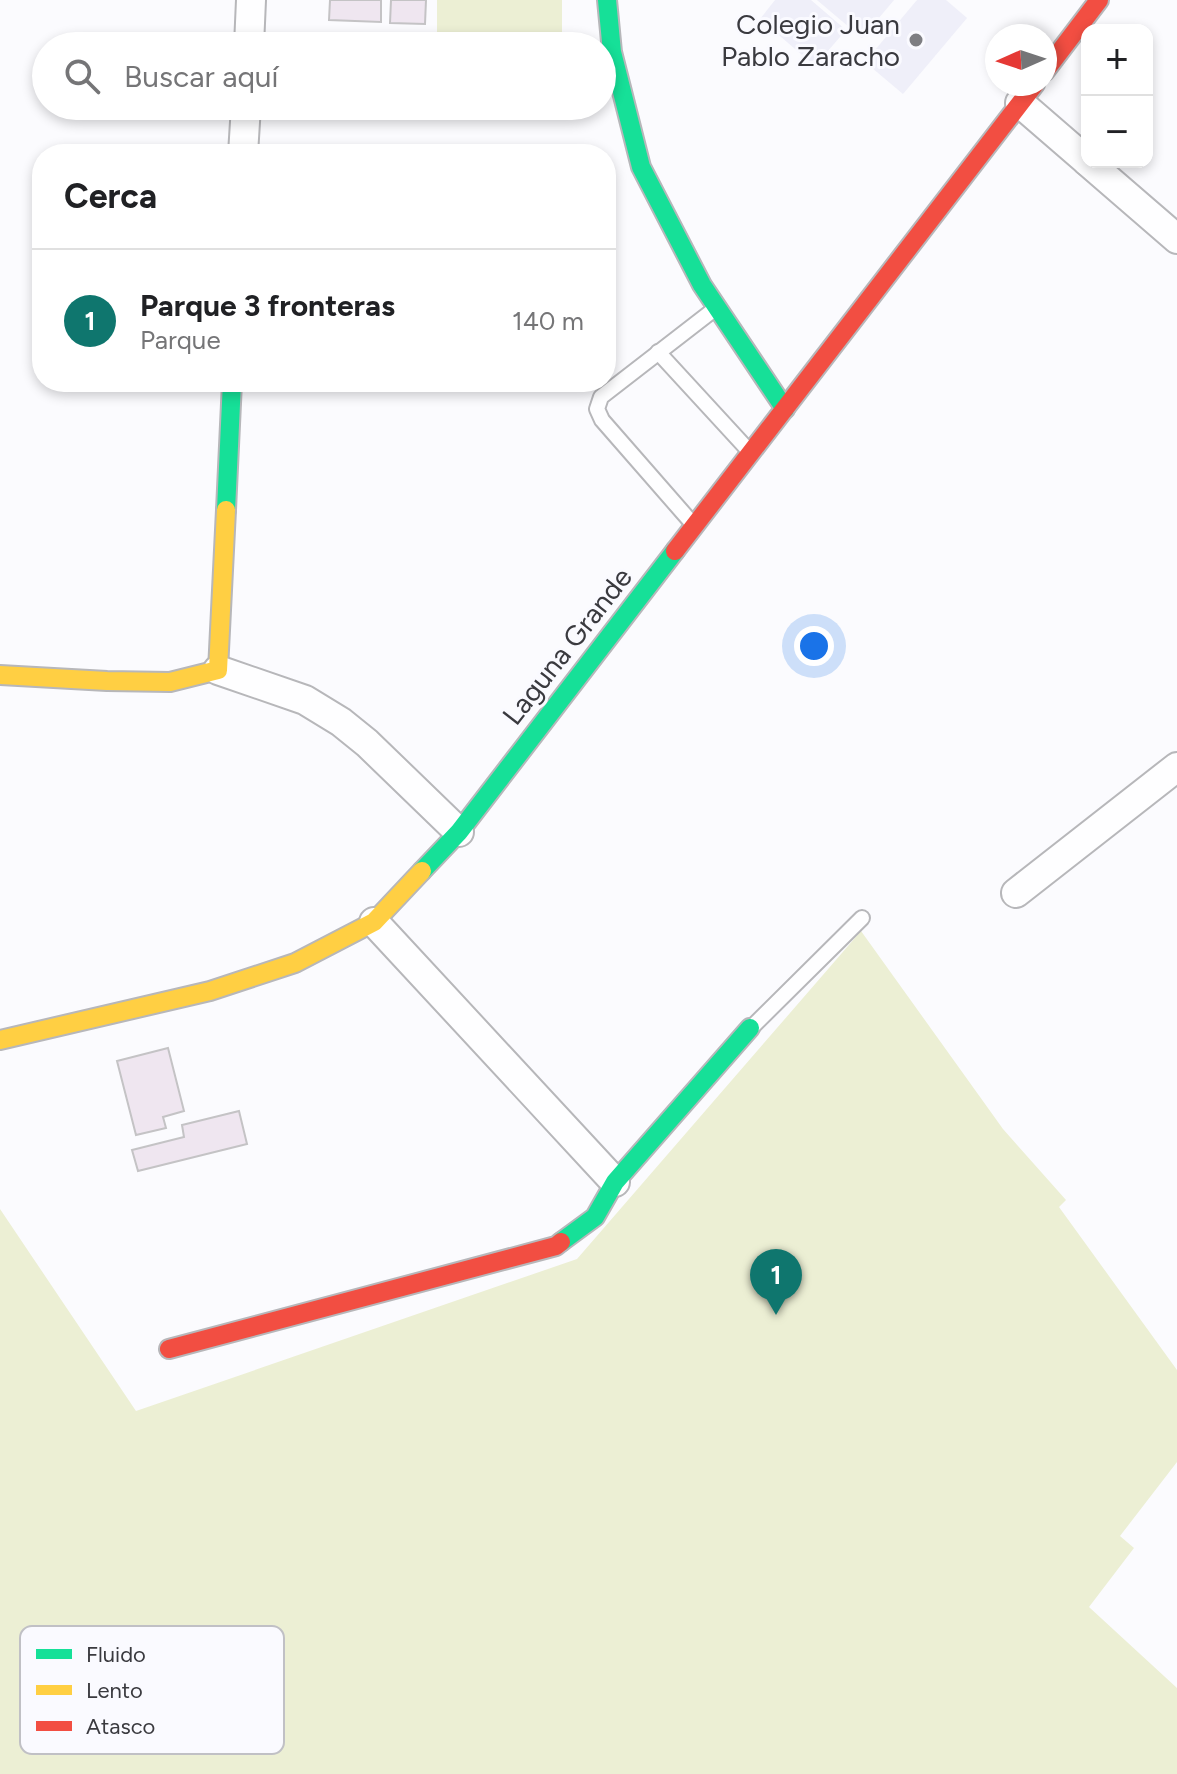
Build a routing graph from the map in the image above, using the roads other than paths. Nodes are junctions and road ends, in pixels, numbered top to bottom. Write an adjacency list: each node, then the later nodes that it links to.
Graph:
1 (251, 0): 4 (street)
2 (607, 0): 5 (street)
3 (1099, 0): 6 (street)
4 (250, 32)
5 (610, 32)
6 (1057, 55)
7 (616, 68): 15 (street)
8 (1026, 96): 20 (street, Laguna Grande)
9 (1031, 96): 12 (street)
10 (245, 120): 11 (street)
11 (244, 144)
12 (1081, 154)
13 (1095, 168): 14 (street)
14 (1177, 239)
15 (717, 307): 16 (lane); 20 (street)
16 (658, 352): 17 (lane); 21 (lane)
17 (616, 385)
18 (232, 392): 23 (street)
19 (607, 392): 22 (lane)
20 (785, 409): 21 (street, Laguna Grande)
21 (751, 454): 22 (street, Laguna Grande)
22 (695, 526): 26 (street, Laguna Grande)
23 (218, 670): 24 (street); 26 (street)
24 (0, 675)
25 (1177, 767): 27 (street)
26 (459, 832): 29 (street, Laguna Grande)
27 (1016, 893)
28 (862, 918): 30 (lane)
29 (374, 922): 31 (street, Laguna Grande); 32 (street)
30 (750, 1028): 32 (street)
31 (0, 1040)
32 (615, 1182): 33 (street)
33 (169, 1349)

